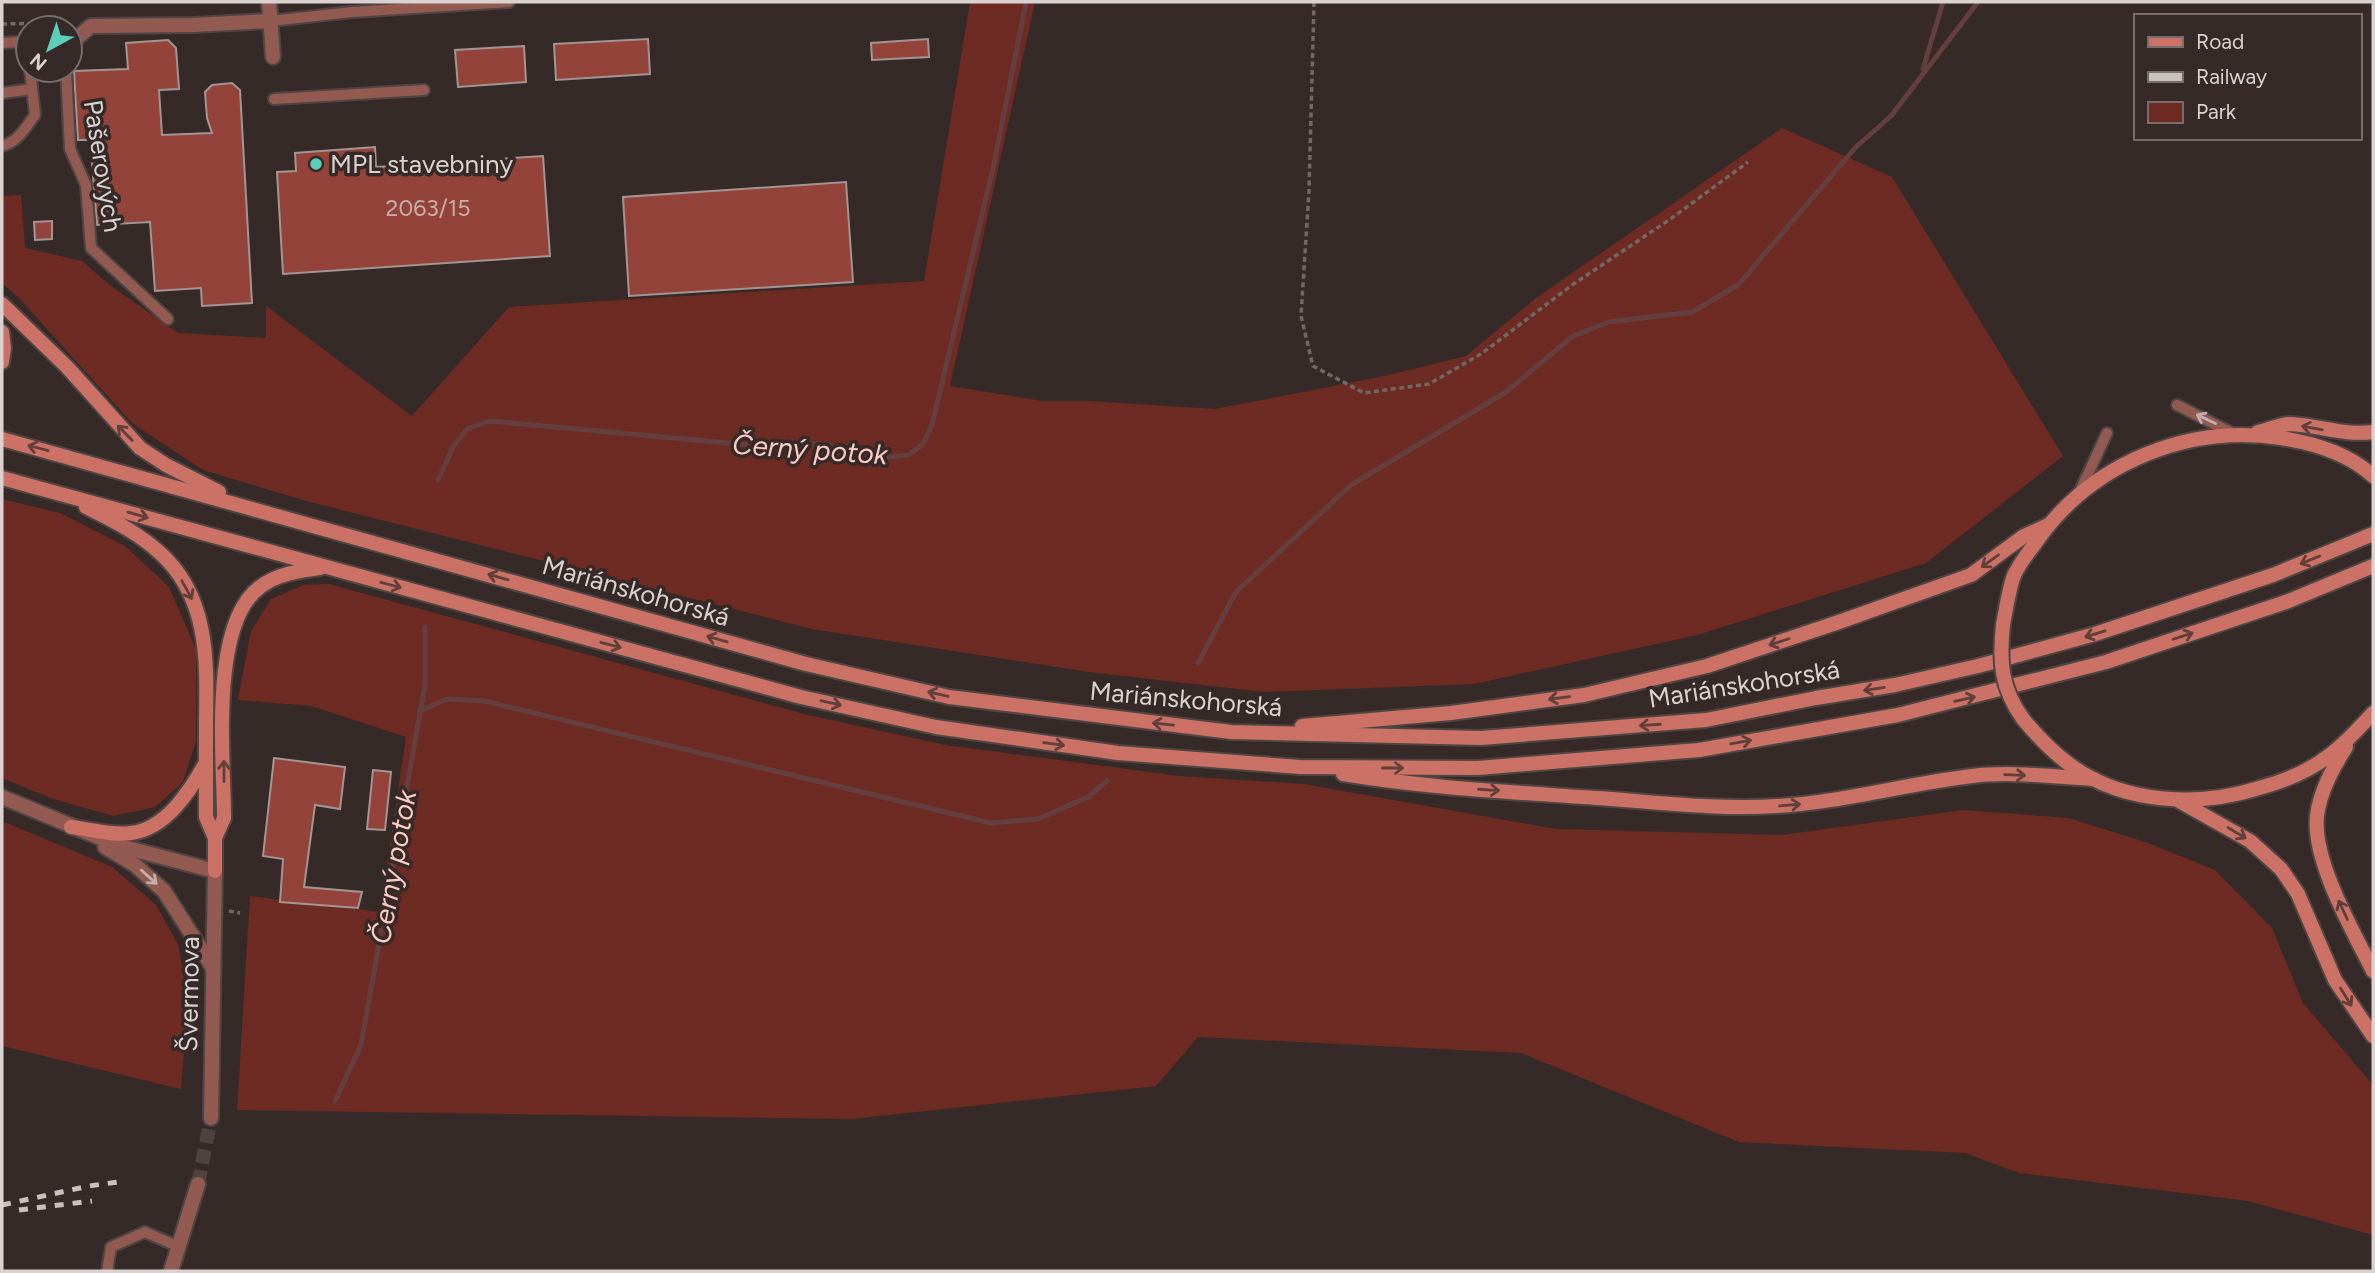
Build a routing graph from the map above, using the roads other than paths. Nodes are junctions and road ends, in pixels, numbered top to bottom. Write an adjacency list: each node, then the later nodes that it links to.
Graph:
1 (269, 2): 4 (street)
2 (509, 2): 3 (lane)
3 (367, 6): 4 (lane)
4 (270, 21): 5 (street); 6 (street)
5 (84, 31)
6 (272, 57)
7 (31, 84): 9 (lane)
8 (67, 84): 15 (lane, Pašerových)
9 (32, 89): 11 (lane); 13 (lane)
10 (424, 90): 12 (lane)
11 (2, 93)
12 (274, 99)
13 (2, 146)
14 (2, 304): 28 (main road, one-way to 14)
15 (168, 319)
16 (2, 332): 17 (main road)
17 (2, 362)
18 (2177, 405): 21 (lane, one-way to 18)
19 (2373, 432): 22 (main road, one-way to 22)
20 (2106, 433): 26 (lane)
21 (2234, 434): 22 (main road); 26 (main road)
22 (2253, 434): 24 (main road)
23 (2, 439): 28 (main road, Mariánskohorská, one-way to 23)
24 (2370, 473)
25 (2, 478): 27 (main road, Mariánskohorská)
26 (2080, 492): 29 (main road)
27 (57, 493): 32 (main road, Mariánskohorská, one-way to 32); 36 (main road, one-way to 36)
28 (246, 505): 34 (main road, Mariánskohorská, one-way to 28)
29 (2048, 525): 34 (main road, one-way to 34); 38 (main road, bridge)
30 (2373, 534): 34 (main road, Mariánskohorská, one-way to 34)
31 (2373, 566): 37 (main road, Mariánskohorská, one-way to 31)
32 (325, 567): 37 (main road, Mariánskohorská, one-way to 37); 42 (main road, one-way to 32)
33 (2373, 713): 35 (main road)
34 (1231, 732)
35 (2354, 734): 40 (main road); 45 (main road, one-way to 35)
36 (206, 763): 41 (main road); 42 (main road)
37 (1300, 767): 38 (main road, one-way to 38)
38 (2094, 779): 40 (main road)
39 (2, 797): 41 (street)
40 (2177, 801): 46 (main road, one-way to 46)
41 (71, 827): 43 (street); 44 (street, one-way to 44)
42 (215, 838): 43 (main road)
43 (215, 871): 44 (street, Švermova)
44 (213, 968): 47 (street, Švermova)
45 (2373, 971)
46 (2373, 1037)
47 (211, 1118)
48 (198, 1184): 49 (street)
49 (179, 1247): 50 (lane); 51 (street)
50 (107, 1271)
51 (171, 1271)

